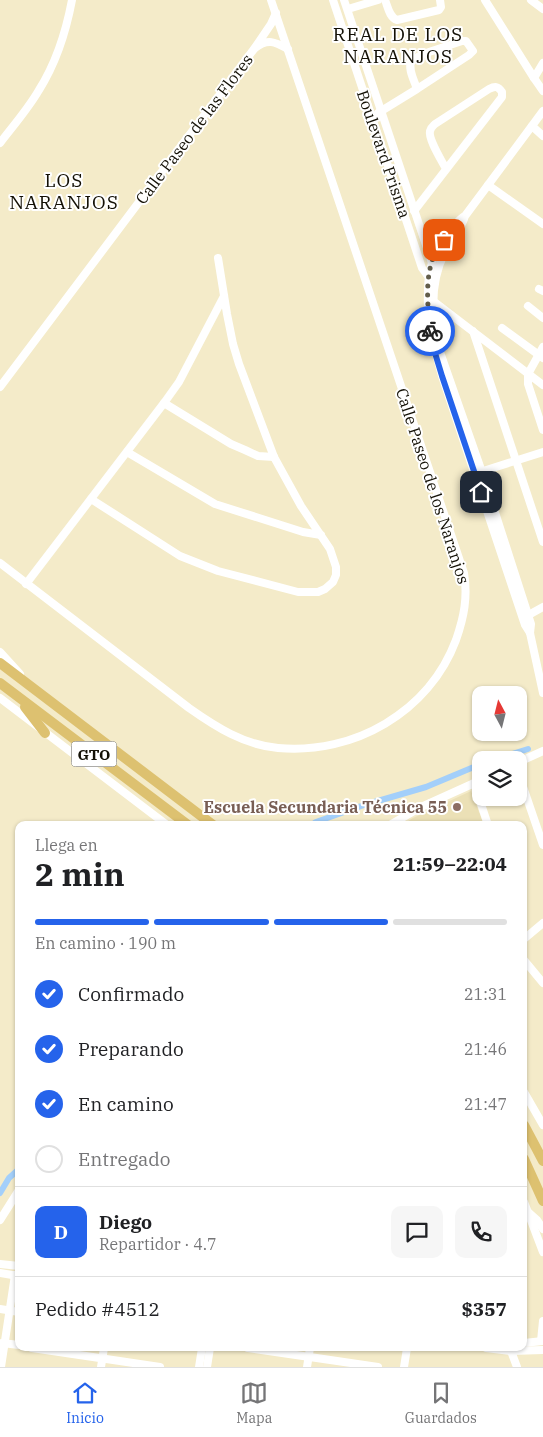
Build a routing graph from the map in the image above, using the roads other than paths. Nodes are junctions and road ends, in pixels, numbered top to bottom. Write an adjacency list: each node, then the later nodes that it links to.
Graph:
1 (72, 0): 24 (street)
2 (271, 0): 12 (street, Calle Paseo de los Naranjos)
3 (333, 0): 21 (street, Boulevard Prisma)
4 (344, 0): 11 (street, Boulevard Prisma)
5 (378, 0): 11 (street)
6 (385, 0): 7 (street)
7 (440, 0)
8 (485, 0): 16 (street)
9 (531, 0): 10 (street)
10 (543, 9)
11 (348, 10): 19 (street, Boulevard Prisma)
12 (276, 13): 13 (street, Calle Paseo de los Naranjos); 14 (street, Calle Paseo de las Flores)
13 (288, 49): 14 (street); 58 (street, Calle Paseo de los Naranjos)
14 (254, 50): 46 (street, Calle Paseo de las Flores)
15 (543, 63): 16 (street)
16 (534, 78): 18 (street)
17 (417, 89): 17 (street); 19 (street)
18 (543, 91)
19 (381, 110): 21 (street); 27 (street, Boulevard Prisma)
20 (543, 111): 22 (street)
21 (372, 116): 35 (street, Boulevard Prisma)
22 (532, 126): 23 (street); 26 (street)
23 (543, 136)
24 (0, 143)
25 (446, 169): 25 (street); 27 (street)
26 (488, 185): 28 (street); 29 (street)
27 (414, 211): 30 (street, Boulevard Prisma)
28 (466, 216): 31 (street); 34 (street)
29 (543, 224)
30 (425, 236): 31 (street); 33 (street, Boulevard Prisma)
31 (444, 240): 33 (street)
32 (218, 258): 36 (street)
33 (432, 262): 34 (street, Boulevard Prisma); 35 (street)
34 (437, 271): 35 (street)
35 (432, 280): 37 (street, Boulevard Prisma); 53 (street, Boulevard Prisma)
36 (224, 296): 47 (street); 51 (street)
37 (433, 302): 41 (street); 53 (street, Boulevard Prisma)
38 (528, 306): 39 (street)
39 (543, 318)
40 (502, 328): 43 (street)
41 (473, 331): 44 (street); 52 (street)
42 (543, 346): 43 (street)
43 (541, 356): 44 (street)
44 (528, 374): 45 (street); 48 (street)
45 (543, 385)
46 (0, 387)
47 (164, 404): 49 (street); 51 (street)
48 (543, 430)
49 (127, 452): 54 (street); 55 (street)
50 (543, 452): 52 (street)
51 (274, 457): 55 (street)
52 (515, 461): 53 (street); 56 (street)
53 (478, 473): 60 (street, Boulevard Prisma)
54 (91, 500): 55 (street); 58 (street)
55 (321, 535)
56 (543, 542)
57 (0, 563): 58 (street, Calle Paseo de los Naranjos)
58 (26, 584)
59 (543, 607): 60 (street)
60 (526, 616): 62 (street, Boulevard Prisma)
61 (0, 652): 65 (street)
62 (539, 654): 66 (street, Boulevard Prisma)
63 (0, 664): 65 (main road, GTO)
64 (0, 683): 67 (main road, GTO)
65 (28, 684): 77 (main road, GTO)
66 (543, 693)
67 (17, 696): 69 (main road); 76 (main road, GTO)
68 (0, 698): 69 (street)
69 (45, 733): 75 (street)
70 (543, 751): 71 (street)
71 (527, 758)
72 (472, 785): 78 (street)
73 (527, 798): 80 (street)
74 (484, 806): 79 (street)
75 (162, 821)
76 (183, 821)
77 (208, 821)
78 (397, 821)
79 (487, 821)
80 (543, 845)
81 (543, 923): 82 (street)
82 (527, 936)
83 (527, 964): 84 (street)
84 (542, 981)
85 (527, 1097): 86 (street)
86 (543, 1125)
87 (527, 1131): 88 (main road)
88 (543, 1161)
89 (527, 1166): 91 (main road)
90 (15, 1196): 93 (street)
91 (543, 1201)
92 (528, 1212): 94 (street); 95 (street)
93 (0, 1220)
94 (543, 1230)
95 (543, 1252)
96 (0, 1264): 97 (street)
97 (15, 1266)
98 (0, 1273): 99 (street)
99 (15, 1275)
100 (15, 1284): 102 (street)
101 (0, 1309): 102 (street)
102 (9, 1311): 103 (street); 107 (street)
103 (15, 1312)
104 (543, 1321): 105 (street)
105 (542, 1341): 106 (street)
106 (527, 1342)
107 (2, 1343): 108 (street); 120 (street)
108 (15, 1345)
109 (527, 1350): 110 (street)
110 (543, 1350)
111 (46, 1351): 119 (street)
112 (202, 1351): 122 (street)
113 (210, 1351): 123 (street)
114 (270, 1351): 118 (street)
115 (309, 1351): 118 (street)
116 (407, 1351): 126 (street)
117 (511, 1351): 127 (street)
118 (308, 1356): 124 (street); 125 (street)
119 (102, 1363): 121 (street)
120 (1, 1367)
121 (160, 1367)
122 (199, 1367)
123 (207, 1367)
124 (307, 1367)
125 (378, 1367)
126 (404, 1367)
127 (517, 1367)

